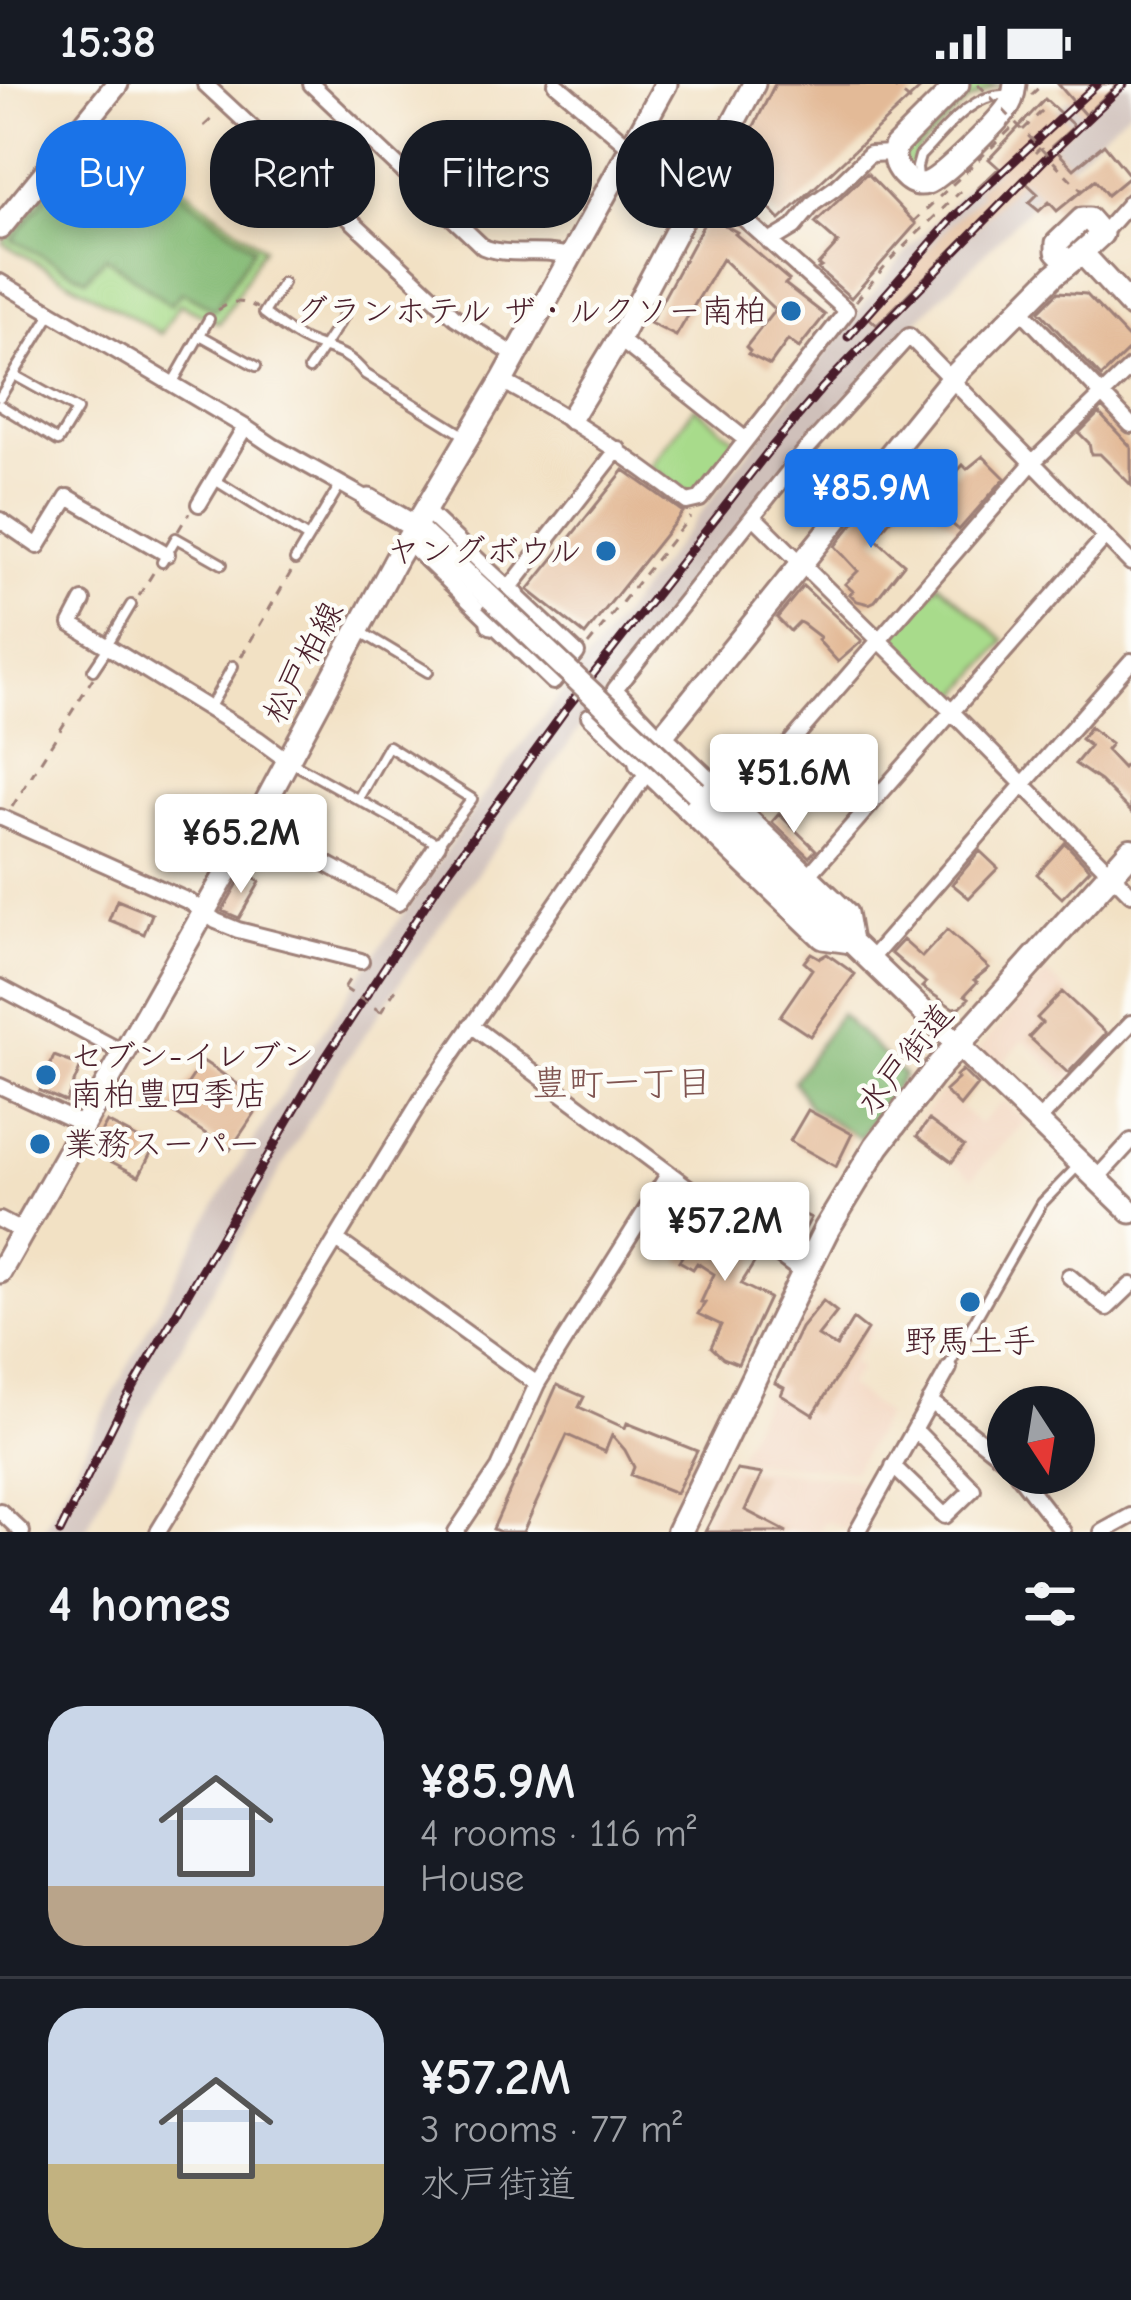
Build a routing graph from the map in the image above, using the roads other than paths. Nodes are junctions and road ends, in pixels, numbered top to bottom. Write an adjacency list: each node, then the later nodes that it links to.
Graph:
1 (117, 84): 15 (street)
2 (205, 84): 32 (street)
3 (311, 84): 20 (street)
4 (556, 84): 11 (street)
5 (666, 84): 9 (street, 松戸柏線)
6 (754, 84): 10 (street)
7 (958, 84): 12 (street)
8 (1018, 93): 12 (street)
9 (646, 120)
10 (735, 120)
11 (616, 135)
12 (894, 153): 19 (street)
13 (616, 175): 20 (street, 松戸柏線)
14 (1131, 201): 18 (street)
15 (0, 228)
16 (678, 228): 30 (street)
17 (754, 228): 19 (street)
18 (1102, 234): 21 (street)
19 (770, 242): 46 (street)
20 (571, 257): 32 (street, 松戸柏線)
21 (1076, 258): 24 (street); 25 (street)
22 (0, 282): 26 (street)
23 (284, 283): 31 (lane)
24 (1131, 306)
25 (1020, 309): 37 (street); 40 (street)
26 (52, 313): 36 (lane); 39 (street)
27 (344, 316): 31 (lane)
28 (209, 319): 29 (lane)
29 (200, 334): 33 (lane); 39 (lane)
30 (619, 339): 42 (street); 46 (street)
31 (323, 347): 35 (lane); 45 (lane)
32 (516, 356): 38 (street, 松戸柏線)
33 (256, 366)
34 (1131, 368): 40 (street)
35 (309, 369)
36 (14, 375): 41 (lane); 41 (lane)
37 (951, 379): 48 (street); 53 (street); 62 (street)
38 (502, 381): 42 (street); 45 (street, 松戸柏線)
39 (172, 384): 44 (street)
40 (1102, 395): 43 (street); 48 (street)
41 (0, 401)
42 (571, 418): 47 (street)
43 (1131, 425)
44 (245, 427): 49 (street); 50 (street)
45 (468, 438): 54 (street, 松戸柏線)
46 (746, 440): 47 (street)
47 (618, 449): 63 (street)
48 (1033, 462): 56 (street); 68 (street)
49 (214, 479): 52 (street); 57 (lane)
50 (340, 485): 51 (street); 57 (lane)
51 (369, 500): 54 (street)
52 (199, 503)
53 (753, 515): 62 (street); 77 (street)
54 (416, 526): 63 (street); 66 (street); 67 (street, 松戸柏線)
55 (3, 528): 58 (street)
56 (1105, 537): 60 (street); 75 (street)
57 (308, 538): 59 (lane)
58 (165, 558): 61 (lane)
59 (295, 560)
60 (1131, 563)
61 (222, 564)
62 (801, 565): 68 (street); 77 (street)
63 (504, 595): 66 (street); 66 (street); 91 (street, bridge)
64 (83, 601): 69 (street)
65 (131, 605): 69 (lane)
66 (492, 623)
67 (357, 630): 73 (lane); 78 (street, 松戸柏線)
68 (880, 641): 75 (street); 82 (street)
69 (107, 647): 72 (lane); 74 (street)
70 (1131, 661): 80 (street)
71 (233, 666): 74 (lane)
72 (93, 670)
73 (428, 673)
74 (209, 709): 78 (street)
75 (952, 712): 80 (street); 88 (street)
76 (589, 716): 79 (street)
77 (661, 736): 79 (street); 82 (street)
78 (288, 761): 81 (lane); 84 (street, 松戸柏線)
79 (644, 767): 91 (street); 96 (street)
80 (1024, 785): 87 (street); 92 (street)
81 (358, 799): 85 (lane); 85 (lane)
82 (735, 807): 88 (street)
83 (3, 818): 90 (street)
84 (254, 824): 85 (street); 90 (street, 松戸柏線)
85 (438, 844)
86 (1131, 851): 87 (highway, 水戸街道)
87 (1111, 874): 89 (street); 97 (highway, 水戸街道)
88 (808, 876): 91 (street)
89 (1131, 894)
90 (204, 913): 93 (street); 98 (street, 松戸柏線)
91 (851, 942): 92 (street)
92 (870, 960): 97 (street)
93 (361, 961)
94 (0, 987): 98 (street)
95 (1131, 1023): 100 (street)
96 (471, 1025): 104 (street); 108 (street)
97 (957, 1045): 100 (street); 110 (highway, 水戸街道)
98 (124, 1053): 101 (street, 松戸柏線)
99 (0, 1086): 101 (street)
100 (1037, 1121): 103 (street)
101 (84, 1124): 107 (street, 松戸柏線)
102 (1131, 1141): 103 (street)
103 (1089, 1170): 105 (street); 113 (lane)
104 (669, 1173): 110 (street); 114 (street)
105 (1131, 1212)
106 (0, 1220): 107 (street)
107 (23, 1232): 109 (street, 松戸柏線)
108 (337, 1240): 114 (street); 124 (street)
109 (0, 1272)
110 (804, 1274): 126 (highway, 水戸街道)
111 (1069, 1276): 112 (street)
112 (1131, 1285)
113 (949, 1368): 115 (street)
114 (537, 1384): 125 (street)
115 (930, 1401): 116 (street); 117 (street)
116 (915, 1430): 118 (street); 118 (street)
117 (987, 1446)
118 (893, 1466): 122 (street)
119 (1033, 1494): 127 (street)
120 (0, 1511): 123 (street)
121 (1131, 1516): 128 (street)
122 (860, 1531)
123 (22, 1532)
124 (158, 1532)
125 (456, 1532)
126 (679, 1532)
127 (1063, 1532)
128 (1102, 1532)

